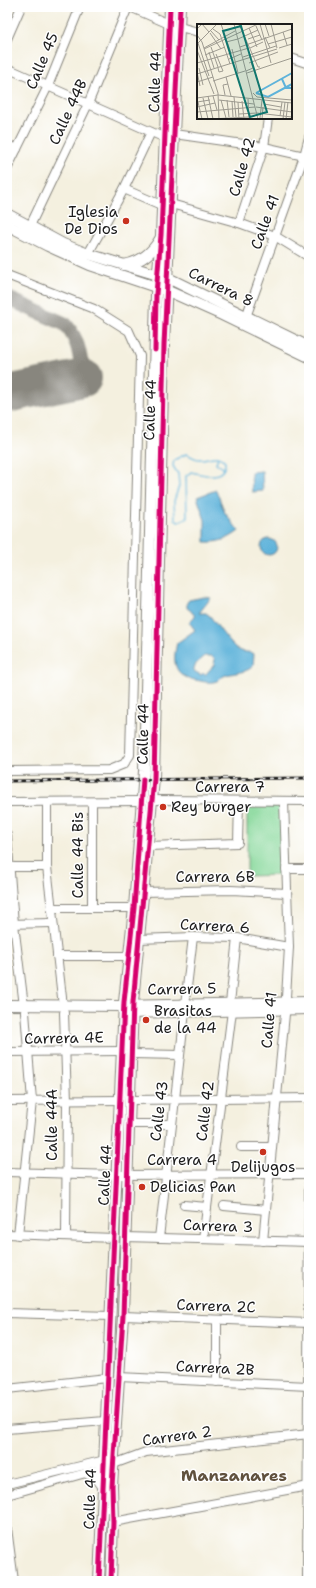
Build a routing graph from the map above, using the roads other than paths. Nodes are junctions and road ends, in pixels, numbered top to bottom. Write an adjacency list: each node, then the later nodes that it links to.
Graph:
1 (22, 7): 9 (street)
2 (80, 7): 13 (street, Calle 45)
3 (129, 7): 6 (street); 14 (street, Calle 44B)
4 (170, 7): 6 (main road, Calle 44)
5 (180, 7): 7 (main road, Calle 44)
6 (169, 24): 17 (main road, Calle 44)
7 (180, 26): 8 (street); 17 (main road, Calle 44)
8 (197, 32)
9 (7, 39)
10 (292, 58): 11 (street)
11 (309, 64)
12 (7, 68): 13 (street)
13 (48, 86): 14 (street); 21 (street, Calle 45)
14 (88, 104): 16 (street); 29 (street, Calle 44B)
15 (268, 119): 20 (street, Calle 42)
16 (151, 132): 17 (street); 24 (street)
17 (170, 136): 20 (street); 25 (main road, Calle 44)
18 (309, 137): 22 (street, Calle 41)
19 (7, 144): 21 (street)
20 (264, 147): 22 (street); 27 (street, Calle 42)
21 (17, 149): 23 (street, Calle 45)
22 (307, 156): 30 (street, Calle 41)
23 (7, 169)
24 (124, 189): 25 (street); 32 (street)
25 (166, 205): 27 (street); 31 (main road, Calle 44); 37 (main road, Calle 44)
26 (7, 214): 29 (main road, Carrera 8)
27 (239, 223): 30 (street)
28 (7, 225): 38 (main road, Carrera 8)
29 (30, 226): 32 (main road, Carrera 8)
30 (275, 236): 33 (street); 40 (street, Calle 41)
31 (161, 237): 34 (main road); 35 (main road, Calle 44)
32 (88, 254): 34 (main road, Carrera 8)
33 (309, 257)
34 (123, 265): 35 (main road, Carrera 8)
35 (158, 274): 37 (main road, Carrera 8); 38 (main road, Calle 44)
36 (7, 275): 43 (street)
37 (168, 278): 39 (main road, Calle 44); 40 (main road, Carrera 8)
38 (157, 287): 39 (main road, Carrera 8); 44 (main road, Calle 44)
39 (168, 291): 42 (main road, Carrera 8); 44 (main road, Calle 44)
40 (246, 316): 41 (main road, Carrera 8)
41 (309, 347)
42 (309, 357)
43 (7, 771)
44 (147, 801): 45 (street, Carrera 7); 50 (street, Carrera 7); 52 (main road, Calle 44); 61 (main road, Calle 44)
45 (239, 801): 46 (street, Carrera 7); 52 (street)
46 (284, 801): 47 (street, Carrera 7); 55 (street, Calle 41)
47 (309, 801)
48 (7, 802): 49 (street, Carrera 7)
49 (47, 802): 50 (street, Carrera 7); 54 (street, Calle 44A)
50 (92, 802): 59 (street, Calle 44 Bis)
51 (7, 835): 53 (street)
52 (148, 846): 57 (main road, Calle 44)
53 (9, 867): 54 (street); 63 (street)
54 (47, 867): 60 (street, Calle 44A)
55 (286, 869): 56 (street); 58 (street, Calle 41)
56 (309, 869)
57 (143, 892): 58 (street, Carrera 6B); 65 (main road, Calle 44)
58 (287, 893): 67 (street, Calle 41)
59 (92, 907): 60 (street); 61 (street)
60 (51, 908): 62 (street, Calle 44A)
61 (134, 908): 69 (main road, Calle 44)
62 (52, 923): 63 (street); 68 (street, Calle 44A)
63 (11, 924): 75 (street)
64 (193, 937): 65 (street, Carrera 6); 66 (street, Carrera 6); 74 (street, Calle 43)
65 (139, 938): 77 (main road, Calle 44)
66 (237, 938): 67 (street, Carrera 6); 73 (street, Calle 42)
67 (289, 947): 72 (street, Calle 41)
68 (57, 956): 69 (street); 76 (street, Calle 44A)
69 (129, 956): 77 (main road, Calle 44)
70 (309, 1002): 72 (main road, Carrera 5)
71 (7, 1005): 75 (main road, Carrera 5)
72 (285, 1006): 73 (main road, Carrera 5); 78 (main road, Carrera 5); 85 (street, Calle 41)
73 (231, 1007): 74 (main road, Carrera 5); 88 (street, Calle 42)
74 (185, 1008): 77 (main road, Carrera 5); 84 (street, Calle 43)
75 (24, 1009): 76 (main road, Carrera 5); 79 (main road, Carrera 5); 81 (street)
76 (63, 1009): 77 (main road, Carrera 5); 82 (street, Calle 44A)
77 (129, 1009): 83 (main road, Calle 44)
78 (309, 1009)
79 (7, 1012)
80 (7, 1052): 81 (street, Carrera 4E)
81 (28, 1052): 82 (street, Carrera 4E); 91 (street)
82 (65, 1052): 83 (street, Carrera 4E); 92 (street, Calle 44A)
83 (127, 1052): 84 (street, Carrera 4E); 89 (main road, Calle 44)
84 (180, 1055): 87 (street, Calle 43)
85 (277, 1098): 86 (street); 88 (street); 95 (street, Calle 41)
86 (309, 1098)
87 (175, 1099): 88 (street); 89 (street); 94 (street, Calle 43)
88 (221, 1099): 101 (street, Calle 42)
89 (125, 1100): 92 (street); 93 (main road, Calle 44); 104 (main road, Calle 44)
90 (7, 1101): 91 (street)
91 (32, 1101): 92 (street); 98 (street)
92 (67, 1101): 99 (street, Calle 44A)
93 (129, 1124): 94 (street); 104 (main road, Calle 44)
94 (172, 1124): 100 (street, Calle 43)
95 (272, 1147): 96 (street); 102 (street, Calle 41)
96 (241, 1148)
97 (7, 1172): 98 (street, Carrera 4)
98 (24, 1172): 99 (street, Carrera 4); 111 (street)
99 (67, 1174): 104 (street, Carrera 4); 112 (street, Calle 44A)
100 (166, 1174): 101 (street, Carrera 4); 104 (street, Carrera 4); 115 (street, Calle 43)
101 (211, 1174): 102 (street, Carrera 4); 108 (street, Calle 42)
102 (270, 1174): 103 (street, Carrera 4); 109 (street, Calle 41)
103 (309, 1174)
104 (122, 1175): 113 (main road, Calle 44); 114 (main road, Calle 44)
105 (309, 1180): 118 (street)
106 (184, 1206): 108 (street)
107 (224, 1206): 109 (street)
108 (207, 1207): 116 (street, Calle 42)
109 (266, 1210): 117 (street, Calle 41)
110 (7, 1234): 111 (street)
111 (18, 1234): 112 (street)
112 (66, 1236): 114 (street)
113 (125, 1237): 115 (street, Carrera 3); 121 (main road, Calle 44)
114 (114, 1238): 120 (main road, Calle 44)
115 (159, 1238): 116 (street, Carrera 3)
116 (203, 1239): 117 (street, Carrera 3)
117 (263, 1242): 118 (street, Carrera 3)
118 (309, 1242): 123 (street)
119 (7, 1313): 120 (street)
120 (110, 1316): 124 (main road, Calle 44)
121 (123, 1316): 122 (street, Carrera 2C); 125 (main road, Calle 44)
122 (217, 1320): 123 (street, Carrera 2C); 128 (street)
123 (309, 1323): 129 (street)
124 (108, 1351): 125 (main road); 127 (main road, Calle 44)
125 (120, 1351): 126 (main road, Calle 44)
126 (119, 1377): 128 (street, Carrera 2B); 134 (main road, Calle 44)
127 (107, 1378): 130 (street); 131 (main road, Calle 44)
128 (217, 1382): 129 (street, Carrera 2B)
129 (308, 1386): 133 (street)
130 (7, 1389)
131 (105, 1421): 132 (street); 134 (main road, Calle 44)
132 (7, 1429)
133 (308, 1434): 134 (street, Carrera 2); 138 (street)
134 (109, 1462): 135 (street, Carrera 2); 136 (street, Carrera 2); 137 (main road, Calle 44); 140 (main road, Calle 44)
135 (87, 1472): 137 (main road); 139 (street, Carrera 2)
136 (10, 1482)
137 (103, 1486): 144 (main road, Calle 44)
138 (308, 1487): 140 (street); 142 (street)
139 (7, 1495)
140 (113, 1522): 145 (main road, Calle 44)
141 (7, 1528): 143 (street)
142 (308, 1553): 146 (street)
143 (14, 1581)
144 (99, 1581)
145 (111, 1581)
146 (307, 1581)

